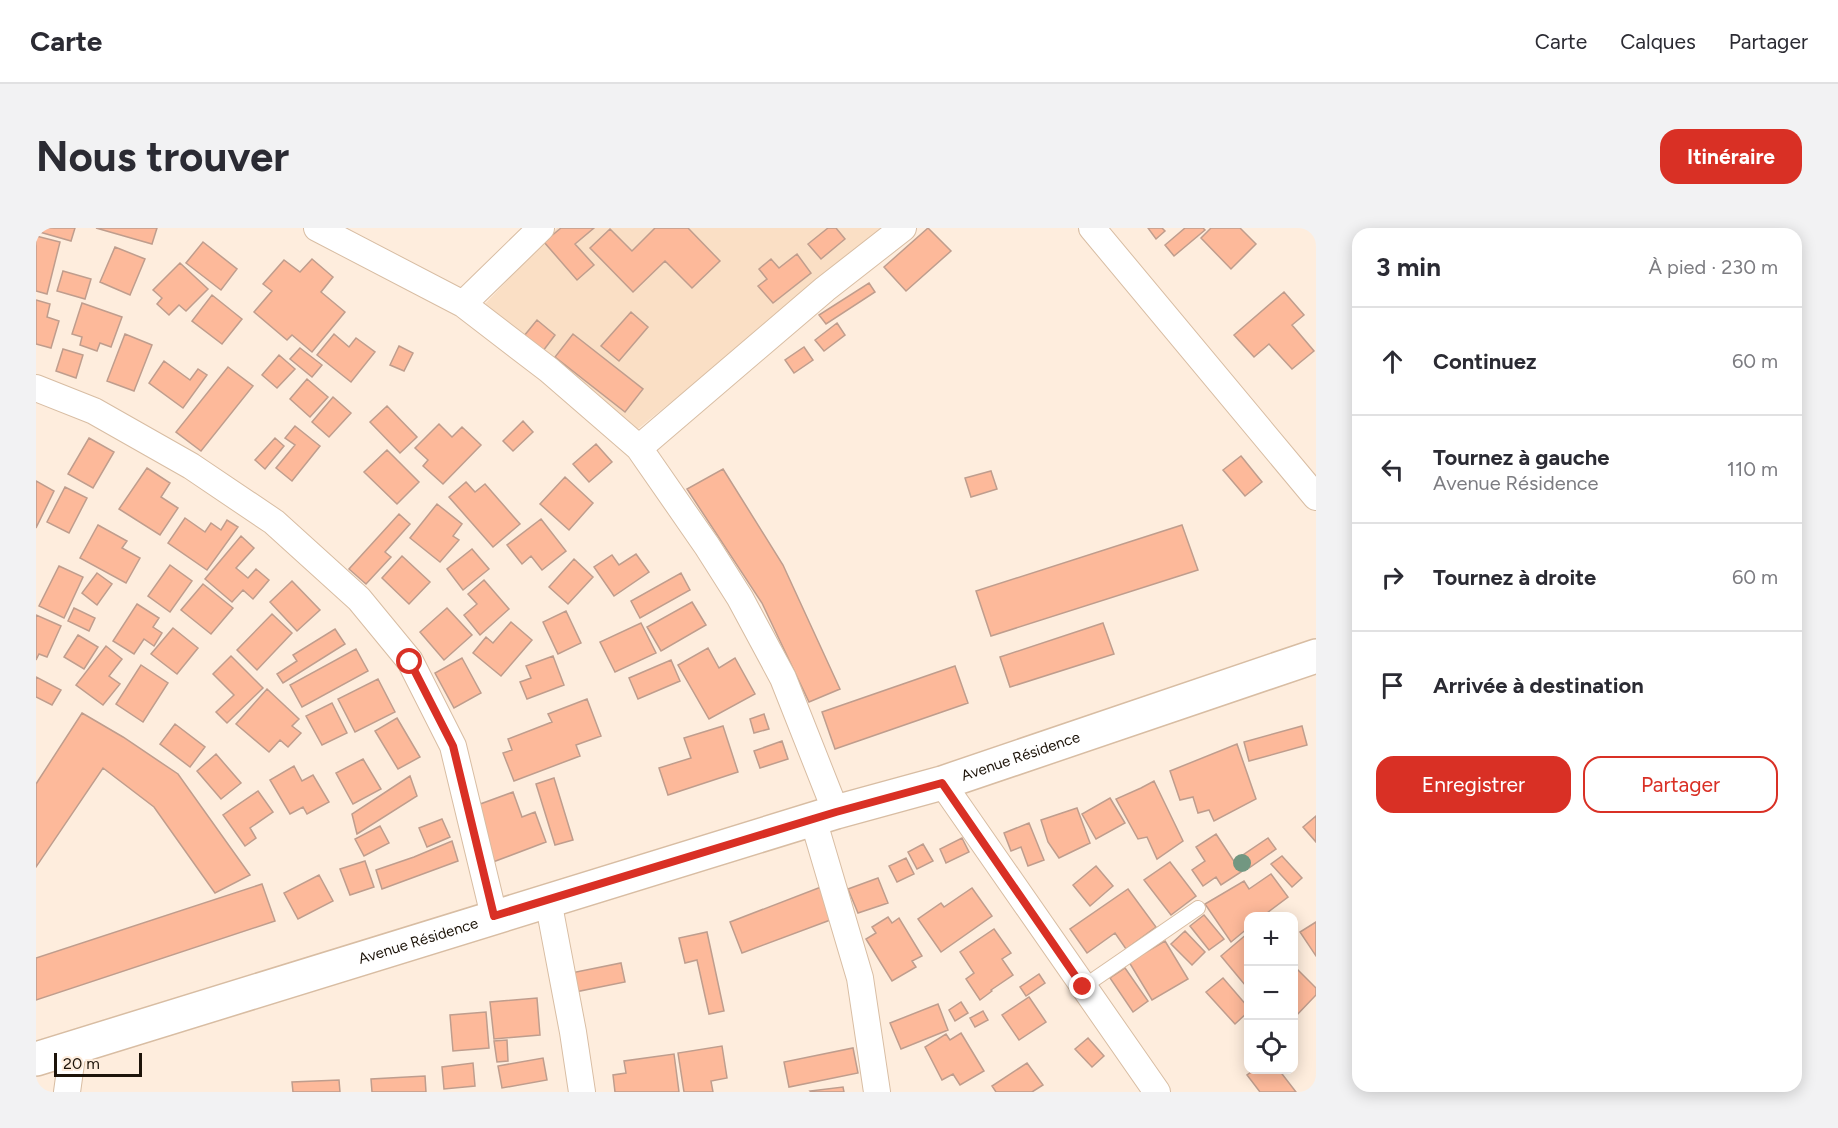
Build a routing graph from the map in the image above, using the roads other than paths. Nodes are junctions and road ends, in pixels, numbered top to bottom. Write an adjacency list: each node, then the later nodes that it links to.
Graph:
1 (317, 228): 5 (street)
2 (541, 228): 5 (street)
3 (903, 228): 7 (street)
4 (1092, 228): 8 (street)
5 (463, 304): 7 (street)
6 (36, 388): 14 (street)
7 (639, 448): 11 (street)
8 (1316, 497)
9 (1316, 656): 10 (main road, Avenue Résidence)
10 (942, 783): 11 (main road, Avenue Résidence); 15 (street)
11 (825, 815): 12 (main road, Avenue Résidence); 20 (street)
12 (548, 900): 14 (main road, Avenue Résidence); 19 (street)
13 (1198, 908): 15 (lane)
14 (494, 916): 16 (main road, Avenue Résidence)
15 (1083, 987): 21 (street)
16 (73, 1049): 17 (main road, Avenue Résidence); 18 (street)
17 (36, 1059)
18 (67, 1092)
19 (582, 1092)
20 (877, 1092)
21 (1157, 1092)

